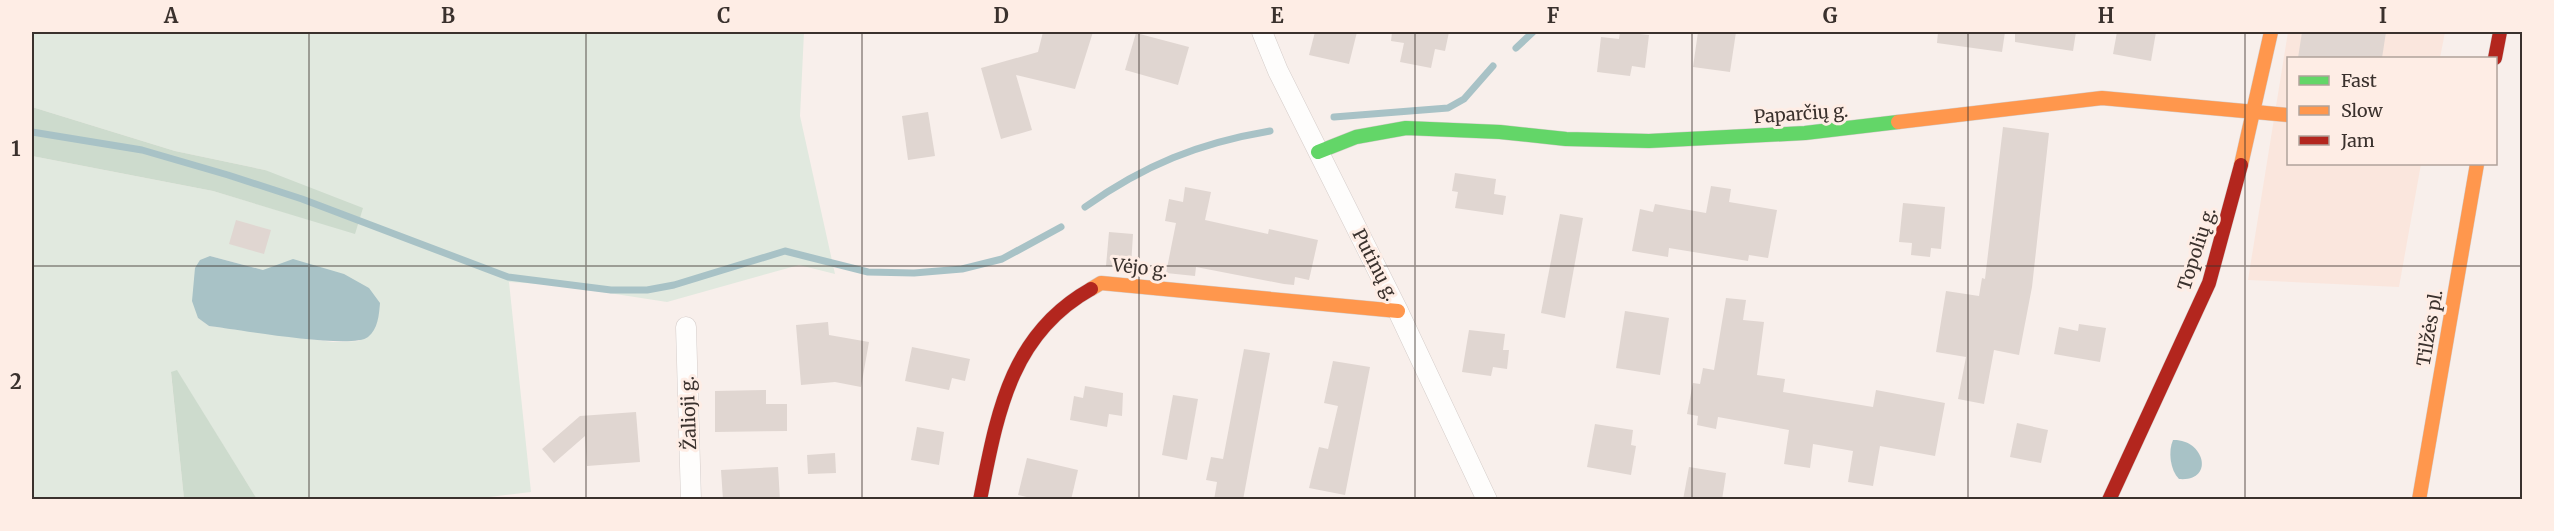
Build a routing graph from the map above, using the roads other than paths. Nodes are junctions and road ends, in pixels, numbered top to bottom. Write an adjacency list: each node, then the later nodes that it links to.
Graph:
1 (1262, 32): 7 (street, Putinų g.)
2 (2271, 32): 5 (main road, Topolių g.)
3 (2500, 32): 4 (main road)
4 (2495, 57)
5 (2254, 112): 6 (main road, Paparčių g.); 7 (main road, Paparčių g.); 14 (main road, Topolių g.)
6 (2287, 115)
7 (1318, 152): 9 (street, Putinų g.)
8 (2477, 165): 15 (main road, Tilžės pl.)
9 (1398, 311): 12 (main road, Vėjo g.); 13 (street, Putinų g.)
10 (686, 327): 11 (street, Žalioji g.)
11 (691, 500)
12 (980, 500)
13 (1487, 500)
14 (2109, 500)
15 (2419, 500)

